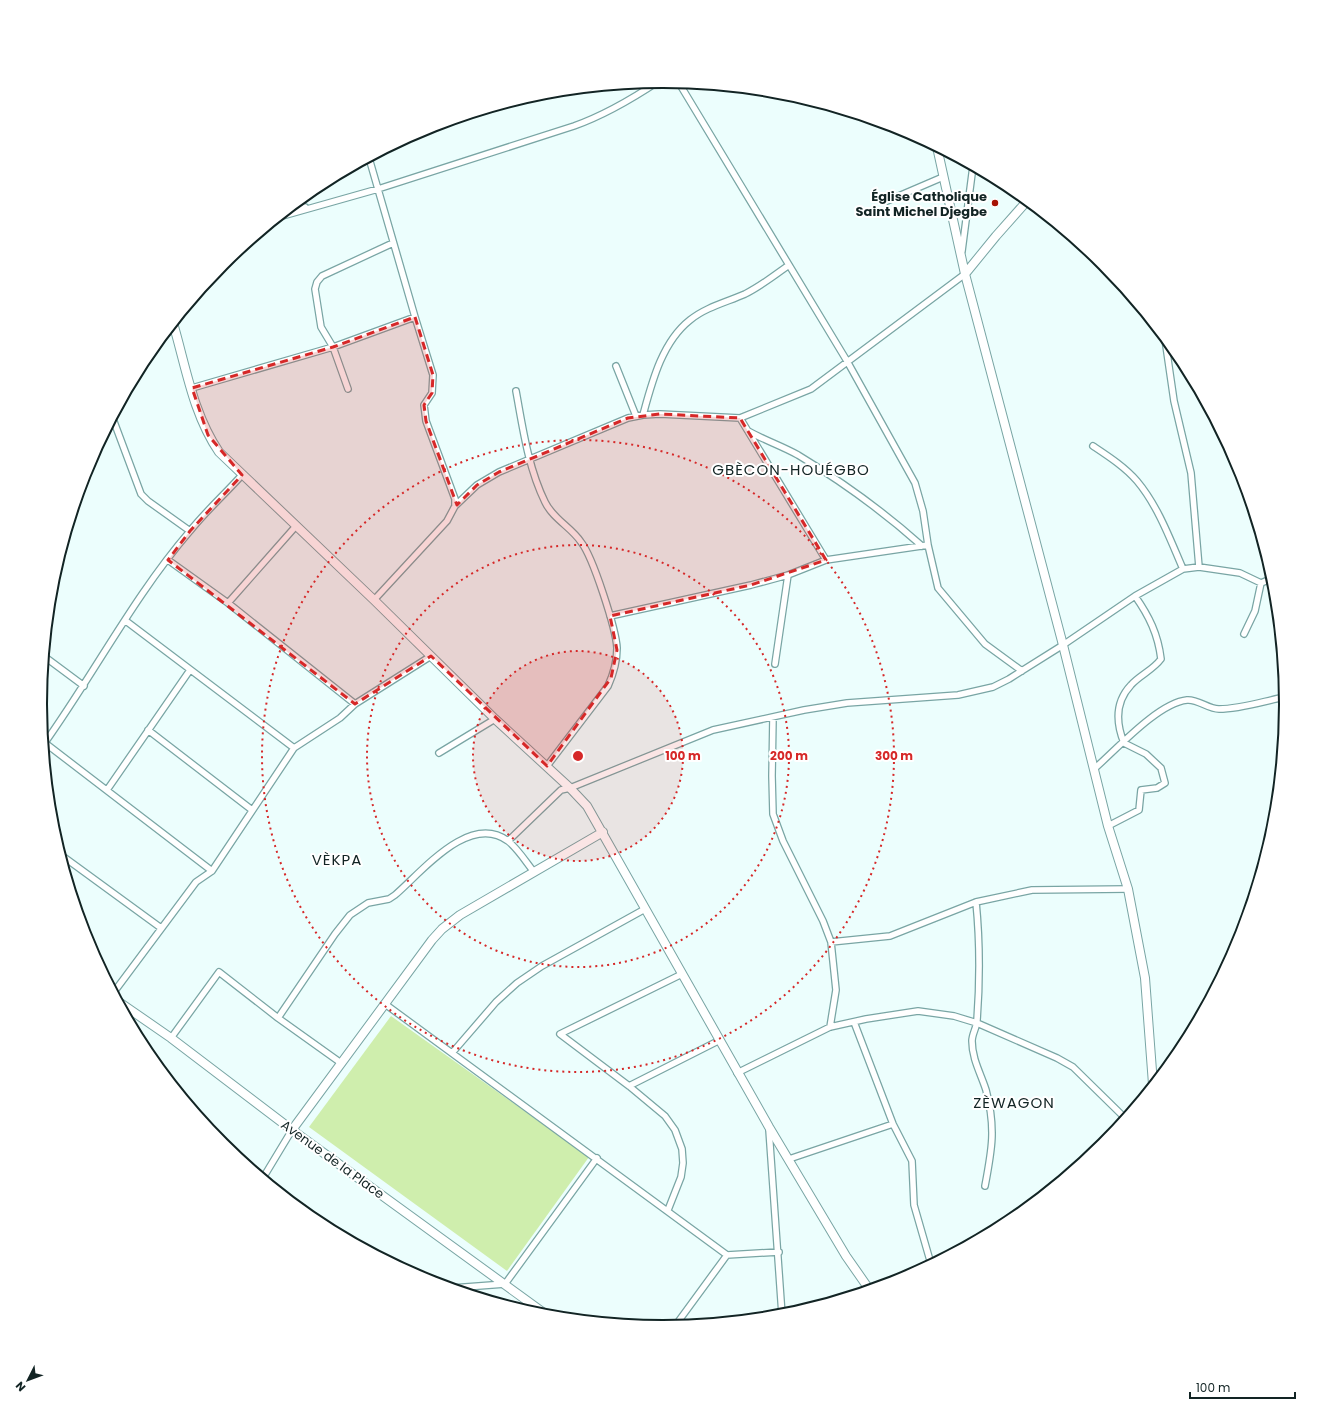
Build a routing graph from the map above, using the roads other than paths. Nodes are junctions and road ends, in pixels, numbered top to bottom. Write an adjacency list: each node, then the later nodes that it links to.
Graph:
1 (648, 88): 7 (street)
2 (683, 88): 15 (street)
3 (938, 154): 6 (street)
4 (370, 163): 7 (street)
5 (971, 171): 14 (street)
6 (943, 177): 8 (street); 14 (street)
7 (378, 189): 11 (street); 13 (street)
8 (887, 201)
9 (1024, 205): 16 (street)
10 (299, 207): 11 (street)
11 (312, 207): 12 (street)
12 (290, 214)
13 (393, 243): 17 (street); 19 (street)
14 (961, 256): 16 (street)
15 (789, 265): 21 (street); 26 (street)
16 (965, 274): 21 (street); 51 (street)
17 (414, 317): 19 (street); 34 (street)
18 (175, 328): 23 (street)
19 (333, 347): 23 (street); 24 (street)
20 (1168, 351): 40 (street)
21 (847, 361): 28 (street); 37 (street)
22 (616, 366): 27 (street)
23 (192, 388): 33 (street)
24 (348, 389)
25 (516, 391): 32 (street)
26 (643, 415): 27 (street); 28 (street)
27 (636, 416): 32 (street)
28 (740, 418): 30 (street)
29 (114, 425): 36 (street)
30 (748, 431): 37 (street); 39 (street)
31 (1093, 446): 41 (street)
32 (528, 459): 34 (street); 48 (street)
33 (242, 475): 35 (street); 36 (street)
34 (455, 506): 46 (street)
35 (296, 526): 46 (street); 47 (street)
36 (190, 531): 38 (street)
37 (925, 546): 39 (street); 56 (street)
38 (168, 560): 47 (street); 49 (street)
39 (826, 560): 42 (street)
40 (1199, 566): 41 (street); 44 (street)
41 (1183, 569): 45 (street)
42 (788, 575): 48 (street); 54 (street)
43 (1266, 581): 44 (street)
44 (1261, 583): 50 (street)
45 (1135, 596): 51 (street); 64 (street)
46 (374, 600): 52 (street)
47 (228, 603): 59 (street)
48 (610, 616): 68 (street)
49 (126, 621): 55 (street); 57 (street)
50 (1244, 634)
51 (1064, 645): 56 (street); 69 (street)
52 (431, 656): 59 (street); 61 (street)
53 (48, 660): 57 (street)
54 (775, 664)
55 (190, 670): 62 (street); 66 (street)
56 (1022, 671): 60 (street)
57 (84, 686): 63 (street)
58 (1279, 698): 64 (street)
59 (355, 704): 66 (street)
60 (773, 717): 70 (street); 83 (street)
61 (495, 719): 67 (street); 68 (street)
62 (148, 730): 71 (street); 72 (street)
63 (48, 738)
64 (1124, 743): 69 (street); 73 (street)
65 (48, 746): 71 (street)
66 (294, 748): 72 (street)
67 (439, 753)
68 (547, 766): 70 (street)
69 (1094, 769): 73 (street)
70 (570, 788): 74 (street); 75 (street)
71 (107, 790): 77 (street)
72 (252, 810): 77 (street)
73 (1108, 826): 79 (street)
74 (603, 832): 78 (street); 81 (street)
75 (508, 841): 78 (street); 88 (street)
76 (67, 858): 82 (street)
77 (212, 871): 82 (street)
78 (534, 872): 86 (street)
79 (1128, 889): 80 (street); 97 (street)
80 (976, 902): 83 (street); 90 (street)
81 (645, 909): 84 (street); 94 (street)
82 (162, 928): 85 (street)
83 (831, 942): 91 (street)
84 (682, 974): 93 (street); 98 (street)
85 (117, 988)
86 (385, 1004): 94 (street); 95 (street)
87 (128, 1008): 92 (street, Avenue de la Place)
88 (278, 1018): 92 (street); 95 (street)
89 (854, 1022): 90 (street); 91 (street); 100 (street)
90 (977, 1023): 99 (street); 106 (street)
91 (830, 1027): 96 (street)
92 (171, 1038): 102 (street, Avenue de la Place)
93 (718, 1041): 96 (street); 98 (street)
94 (452, 1053): 103 (street)
95 (341, 1063): 102 (street)
96 (737, 1073): 101 (street)
97 (1153, 1078)
98 (629, 1086): 107 (street)
99 (1122, 1115)
100 (893, 1124): 104 (street); 110 (street)
101 (769, 1127): 104 (street); 108 (street)
102 (292, 1130): 105 (street); 111 (street, Avenue de la Place)
103 (597, 1158): 107 (street); 111 (street)
104 (789, 1159): 112 (street)
105 (265, 1174)
106 (985, 1186)
107 (668, 1210): 109 (street)
108 (779, 1252): 109 (street); 115 (street)
109 (727, 1255): 116 (street)
110 (929, 1259)
111 (505, 1284): 113 (street); 114 (street, Avenue de la Place)
112 (866, 1285)
113 (465, 1287)
114 (535, 1306)
115 (782, 1308)
116 (680, 1320)

